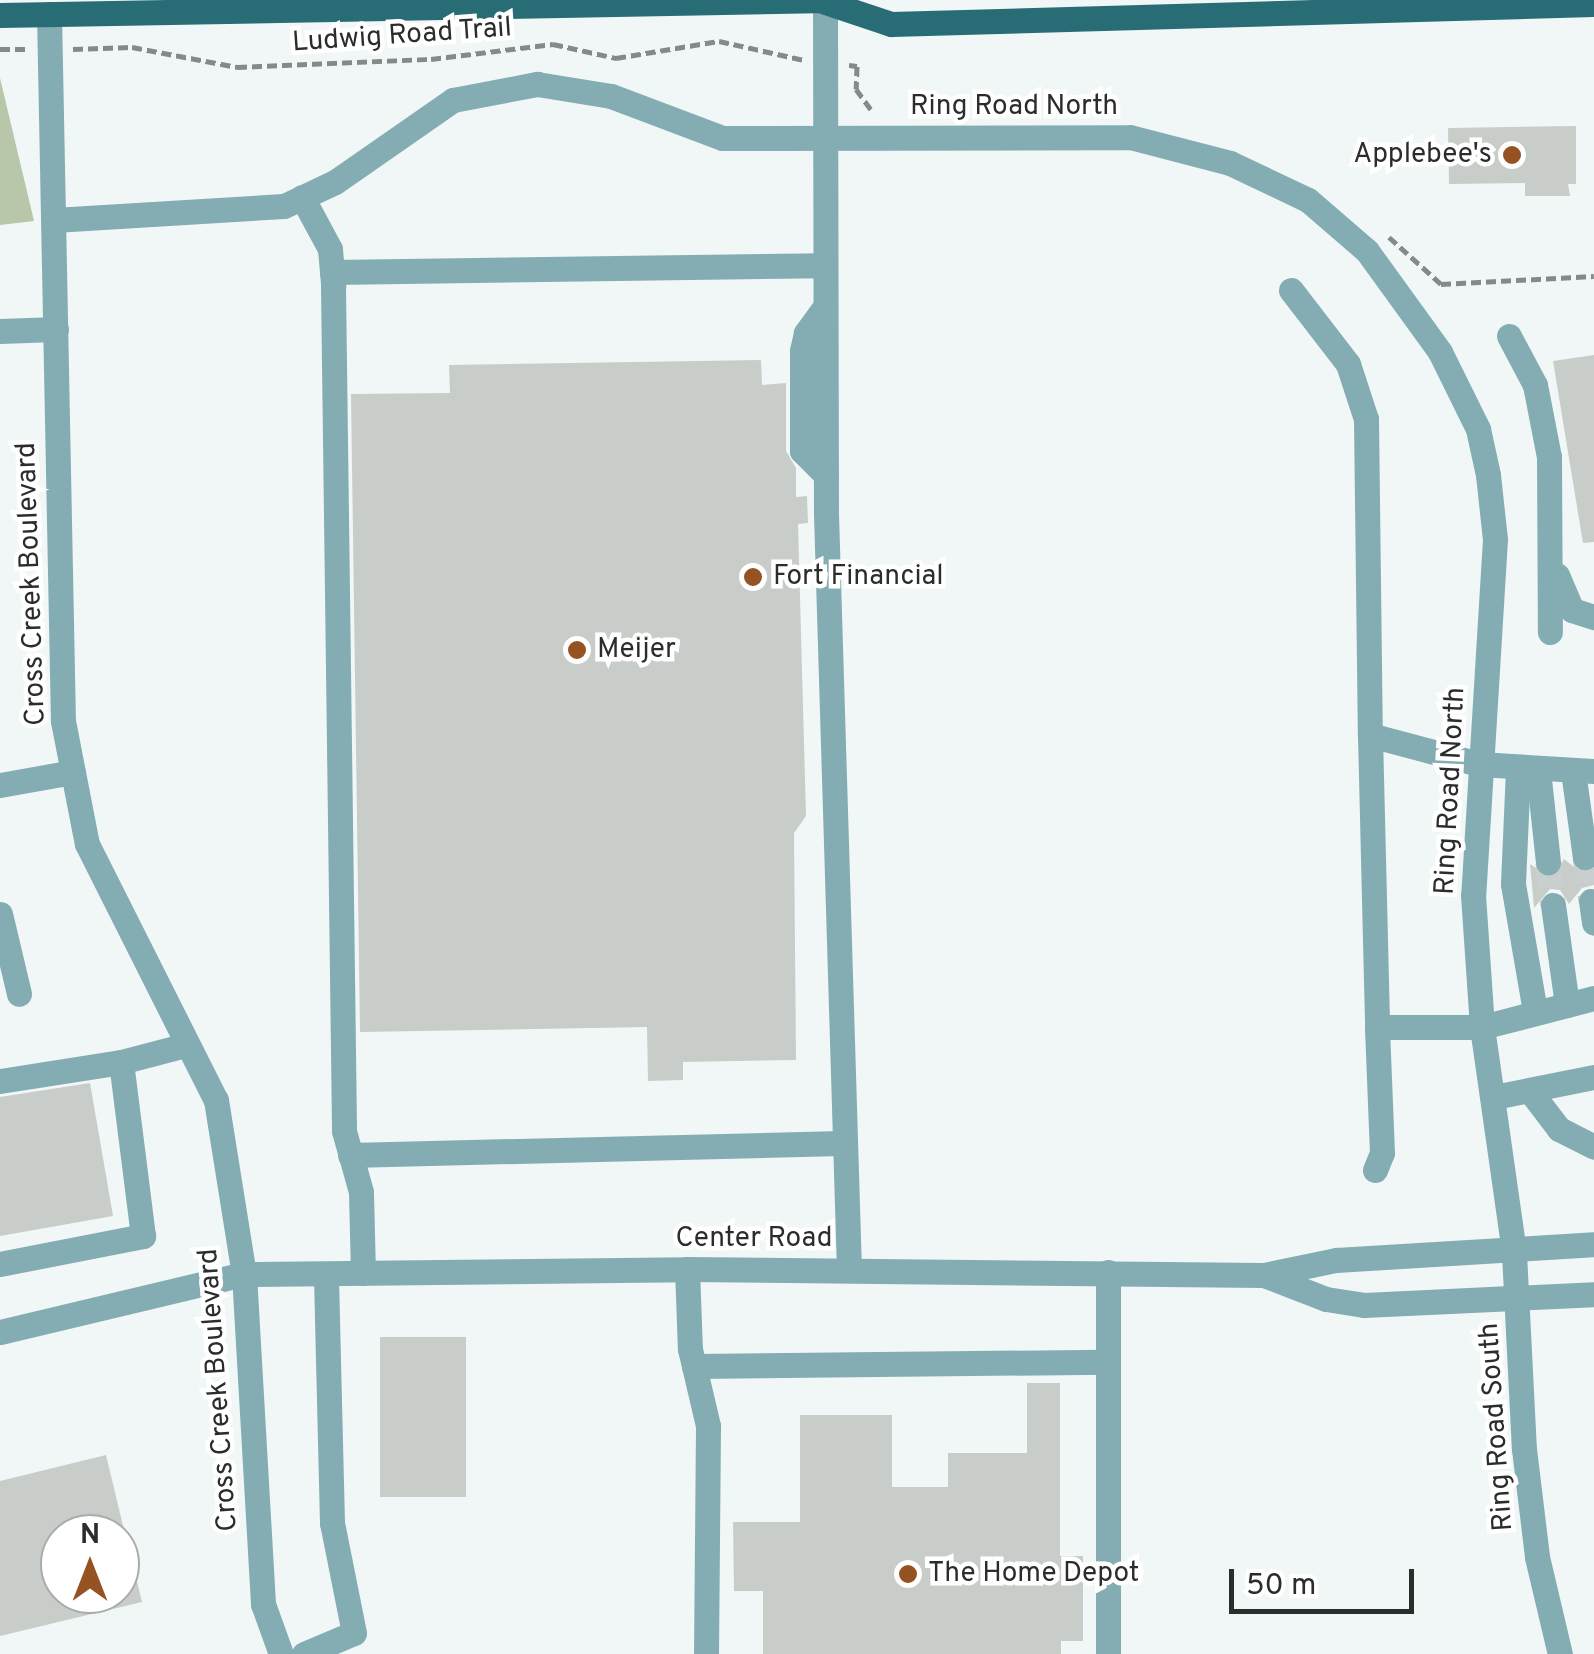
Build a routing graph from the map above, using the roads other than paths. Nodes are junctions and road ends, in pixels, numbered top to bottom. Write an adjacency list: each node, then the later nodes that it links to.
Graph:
1 (827, 1): 2 (main road); 3 (main road); 6 (street)
2 (1594, 4)
3 (345, 5): 4 (main road)
4 (49, 14): 5 (main road); 8 (street, Cross Creek Boulevard)
5 (0, 15)
6 (824, 138): 7 (street, Ring Road North); 9 (street); 19 (street, Ring Road North)
7 (302, 197): 8 (street, Ring Road North); 10 (street)
8 (54, 220): 13 (street, Cross Creek Boulevard)
9 (824, 264): 10 (street); 40 (street)
10 (332, 272): 42 (street)
11 (1292, 290): 18 (street)
12 (0, 330): 13 (street)
13 (56, 330): 22 (street, Cross Creek Boulevard)
14 (1509, 336): 15 (street)
15 (1551, 540): 16 (street); 17 (street)
16 (1594, 616)
17 (1550, 632)
18 (1370, 735): 19 (street); 32 (street)
19 (1479, 764): 20 (street); 33 (street, Ring Road North)
20 (1528, 770): 21 (street); 25 (street); 31 (street)
21 (1583, 771): 24 (street)
22 (73, 772): 23 (street); 34 (street, Cross Creek Boulevard)
23 (0, 786)
24 (1585, 857)
25 (1548, 862)
26 (1554, 906): 30 (street)
27 (0, 914): 28 (street)
28 (19, 994)
29 (1594, 998): 30 (street)
30 (1567, 1005): 31 (street)
31 (1535, 1012): 33 (street)
32 (1377, 1026): 33 (street); 43 (street)
33 (1482, 1027): 39 (street, Ring Road North)
34 (186, 1045): 35 (street); 51 (street, Cross Creek Boulevard)
35 (122, 1062): 37 (street); 46 (street)
36 (1594, 1078): 38 (street)
37 (0, 1082)
38 (1530, 1092): 39 (street); 41 (street)
39 (1494, 1097): 45 (street, Ring Road North)
40 (842, 1143): 42 (street); 48 (street)
41 (1594, 1147)
42 (350, 1155): 50 (street)
43 (1376, 1170)
44 (1594, 1244): 45 (street, Center Road)
45 (1514, 1254): 53 (street, Center Road); 55 (street, Ring Road South)
46 (0, 1264)
47 (687, 1269): 48 (street, Center Road); 50 (street, Center Road); 58 (street)
48 (849, 1270): 49 (street, Center Road)
49 (1108, 1272): 53 (street, Center Road); 57 (street)
50 (363, 1273): 52 (street, Center Road)
51 (244, 1274): 52 (street, Center Road); 56 (street, Center Road); 59 (street, Cross Creek Boulevard)
52 (326, 1274): 60 (street)
53 (1264, 1275): 55 (street, Center Road)
54 (1594, 1294): 55 (street, Center Road)
55 (1518, 1302): 63 (street, Ring Road South)
56 (0, 1332)
57 (1108, 1362): 58 (street); 62 (street)
58 (694, 1366): 61 (street)
59 (282, 1654)
60 (304, 1654)
61 (706, 1654)
62 (1108, 1654)
63 (1560, 1654)

